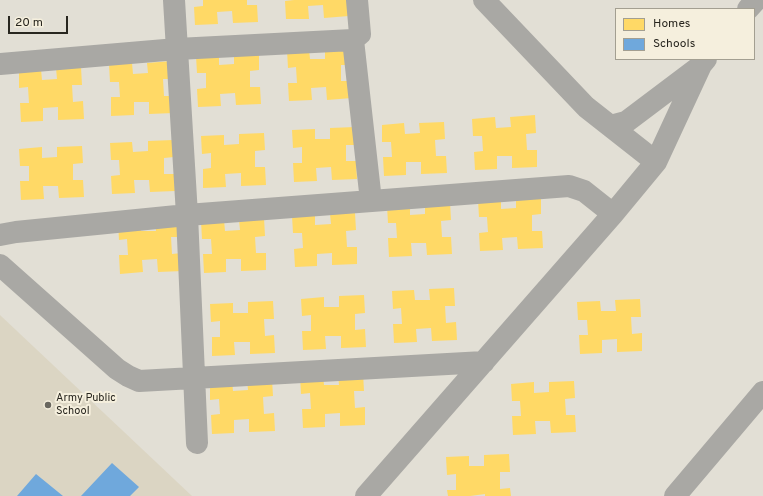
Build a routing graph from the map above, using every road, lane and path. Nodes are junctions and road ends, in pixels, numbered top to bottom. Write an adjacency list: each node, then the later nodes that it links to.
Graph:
1 (174, 0): 7 (street)
2 (357, 0): 6 (street)
3 (484, 0): 10 (street)
4 (756, 0): 5 (street)
5 (749, 8)
6 (353, 40): 7 (street); 12 (street)
7 (177, 49): 9 (street); 14 (street)
8 (704, 62): 10 (street); 11 (street)
9 (0, 64)
10 (611, 126): 11 (street)
11 (656, 162): 13 (street)
12 (370, 201): 13 (street); 14 (street)
13 (613, 214): 17 (street)
14 (187, 215): 15 (street); 18 (street)
15 (0, 235)
16 (0, 264): 18 (street)
17 (484, 362): 18 (street); 21 (street)
18 (193, 378): 20 (street)
19 (763, 392): 22 (street)
20 (197, 443)
21 (366, 496)
22 (675, 496)

